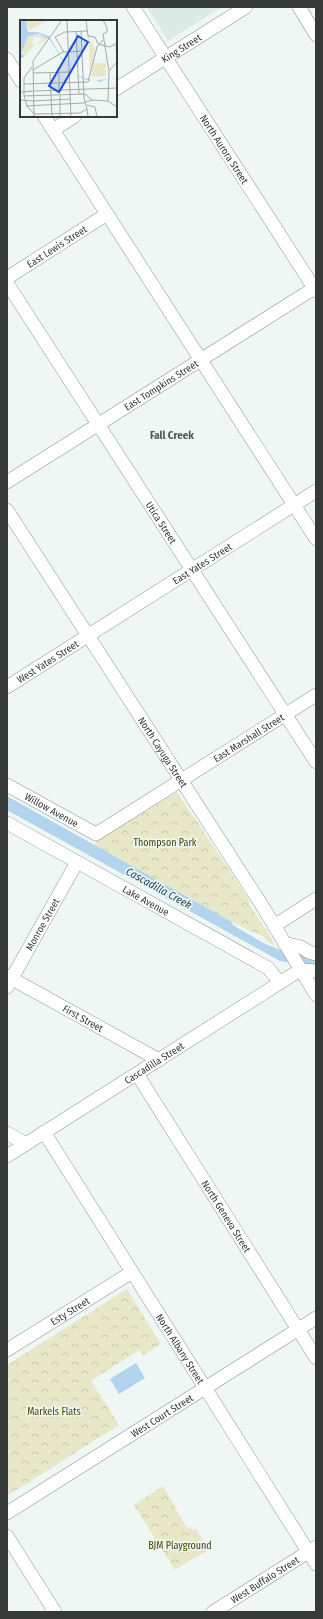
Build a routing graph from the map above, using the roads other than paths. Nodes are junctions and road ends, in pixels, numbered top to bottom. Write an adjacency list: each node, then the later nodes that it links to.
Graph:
1 (133, 7): 5 (street, North Aurora Street)
2 (246, 7): 5 (street, King Street)
3 (299, 7): 4 (street)
4 (316, 34)
5 (166, 57): 6 (street, King Street); 13 (street, North Aurora Street)
6 (117, 88)
7 (45, 117): 9 (street)
8 (73, 117): 9 (street)
9 (53, 130): 10 (street)
10 (107, 214): 11 (street, East Lewis Street); 14 (street)
11 (7, 278)
12 (7, 283): 15 (street, Utica Street)
13 (316, 289): 14 (street, East Tompkins Street)
14 (201, 360): 15 (street, East Tompkins Street); 18 (street)
15 (99, 424): 16 (street, East Tompkins Street); 21 (street, Utica Street)
16 (7, 482)
17 (316, 491): 18 (street, East Yates Street)
18 (294, 505): 20 (street); 21 (street, East Yates Street)
19 (7, 510): 22 (street, North Cayuga Street)
20 (316, 539)
21 (192, 570): 22 (street, East Yates Street); 25 (street, Utica Street)
22 (88, 635): 23 (street, West Yates Street); 27 (street, North Cayuga Street)
23 (7, 686)
24 (316, 695): 25 (street, East Marshall Street)
25 (286, 715): 26 (street, Utica Street); 27 (street, East Marshall Street)
26 (316, 762)
27 (181, 781): 30 (street, East Marshall Street); 33 (street, North Cayuga Street)
28 (7, 785): 30 (street, Willow Avenue)
29 (7, 823): 31 (street, Lake Avenue)
30 (96, 834)
31 (77, 862): 38 (street, Monroe Street); 39 (street, Lake Avenue)
32 (316, 899): 33 (street)
33 (274, 926): 34 (street, North Cayuga Street)
34 (284, 943): 35 (street); 36 (street, North Cayuga Street)
35 (316, 954)
36 (300, 970): 37 (street); 39 (street, Cascadilla Street); 40 (street, North Cayuga Street)
37 (316, 971)
38 (9, 980): 41 (street, First Street)
39 (280, 983): 41 (street, Cascadilla Street)
40 (316, 995)
41 (159, 1060): 42 (street, Cascadilla Street)
42 (137, 1074): 43 (street, Cascadilla Street); 49 (street, North Geneva Street)
43 (44, 1132): 45 (street, Cascadilla Street); 47 (street, North Albany Street)
44 (7, 1133): 45 (street)
45 (26, 1144): 46 (street, Cascadilla Street)
46 (7, 1156)
47 (132, 1272): 50 (street, Esty Street); 52 (street, North Albany Street)
48 (316, 1318): 49 (street, West Court Street)
49 (298, 1330): 51 (street, North Geneva Street); 52 (street, West Court Street)
50 (7, 1350)
51 (316, 1358)
52 (205, 1388): 53 (street, West Court Street); 55 (street, North Albany Street)
53 (7, 1513)
54 (7, 1536): 57 (street)
55 (312, 1549): 56 (street, North Albany Street); 58 (street, West Buffalo Street)
56 (316, 1564)
57 (55, 1612)
58 (213, 1612)

